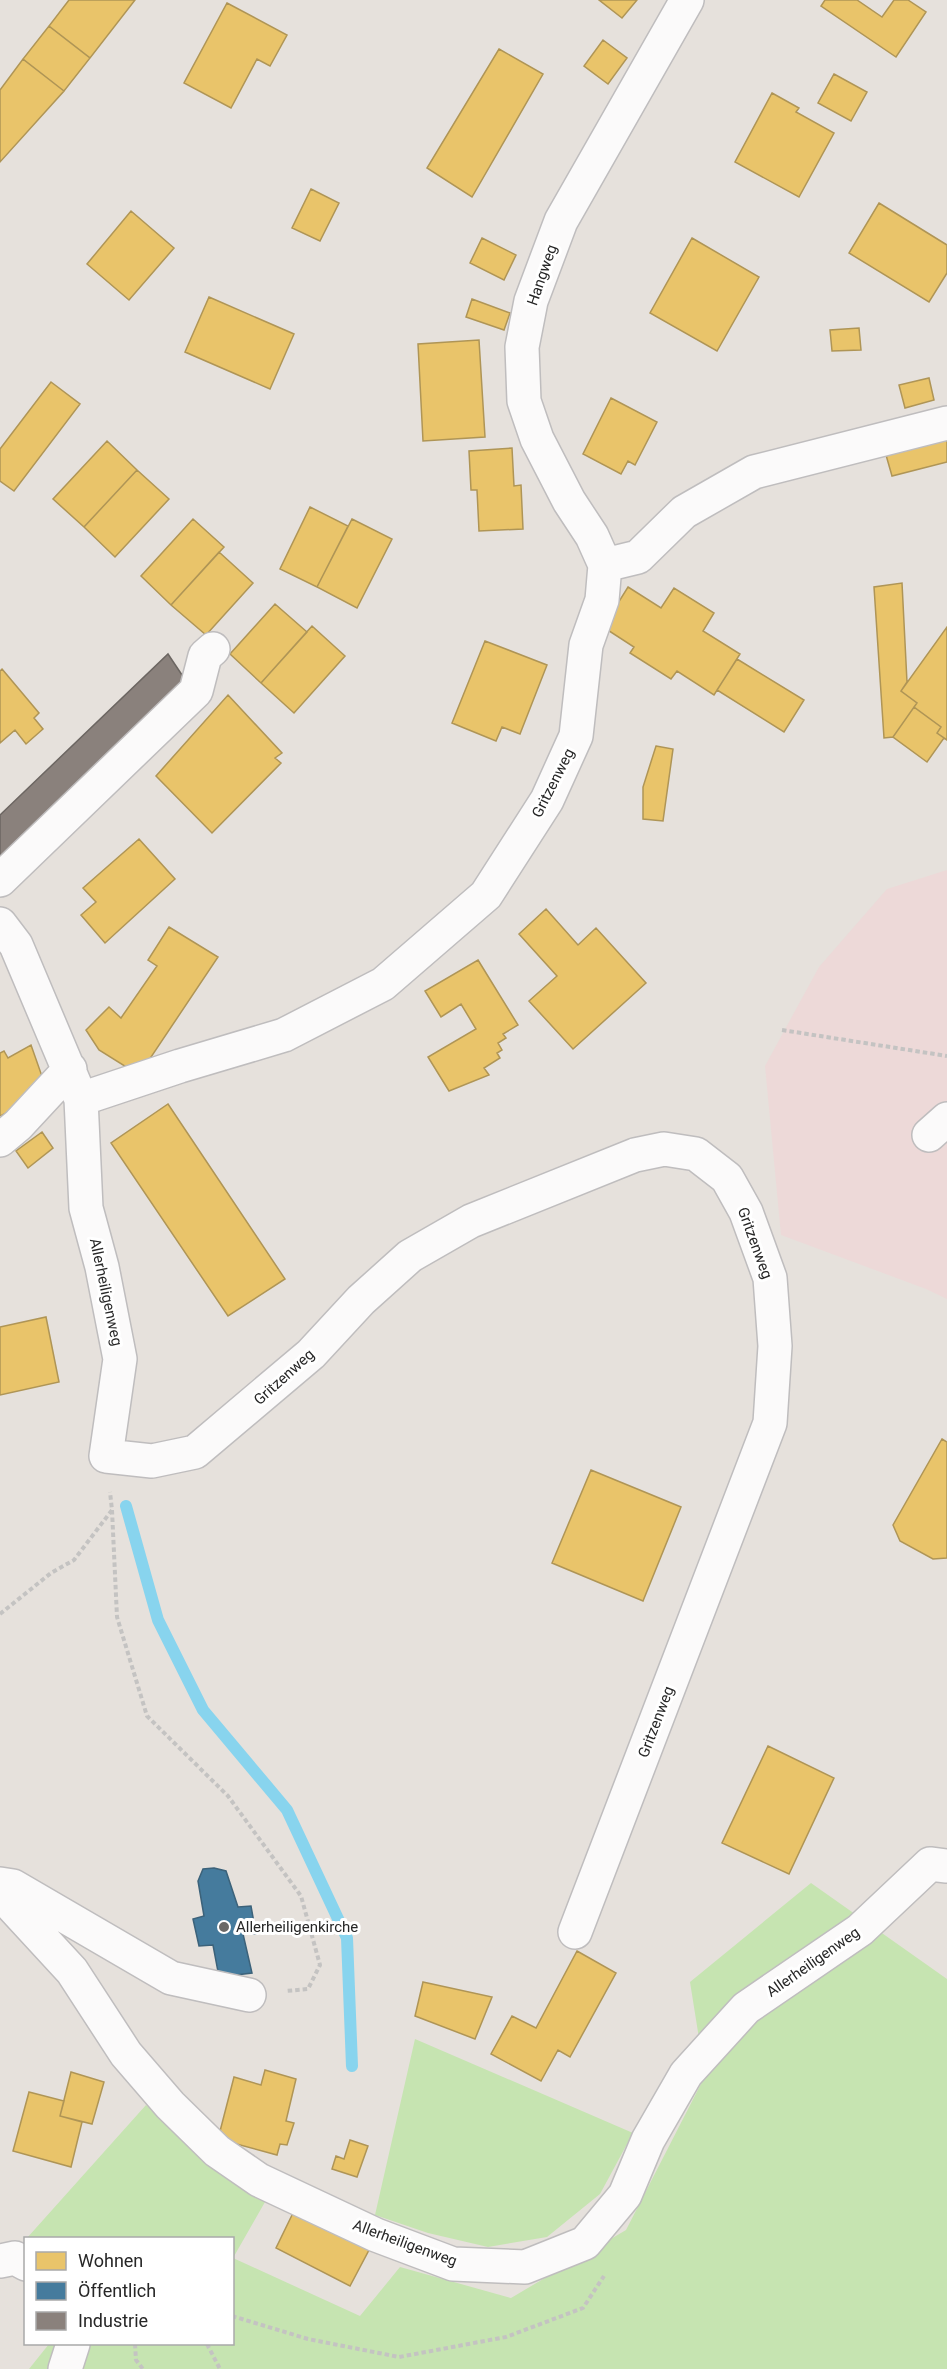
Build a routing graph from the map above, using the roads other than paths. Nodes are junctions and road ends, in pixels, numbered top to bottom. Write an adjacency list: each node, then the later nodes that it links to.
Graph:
1 (687, 0): 3 (street, Hangweg)
2 (947, 423): 3 (street)
3 (605, 566): 7 (street, Gritzenweg)
4 (213, 649): 5 (street)
5 (0, 880)
6 (0, 924): 7 (street)
7 (75, 1084): 8 (street); 9 (street, Allerheiligenweg)
8 (0, 1140)
9 (106, 1456): 13 (street, Gritzenweg)
10 (947, 1866): 12 (street, Allerheiligenweg)
11 (0, 1884): 14 (street)
12 (0, 1893)
13 (575, 1932)
14 (249, 1995)
15 (0, 2261): 16 (street)
16 (24, 2263)
17 (72, 2345): 18 (street)
18 (65, 2369)

